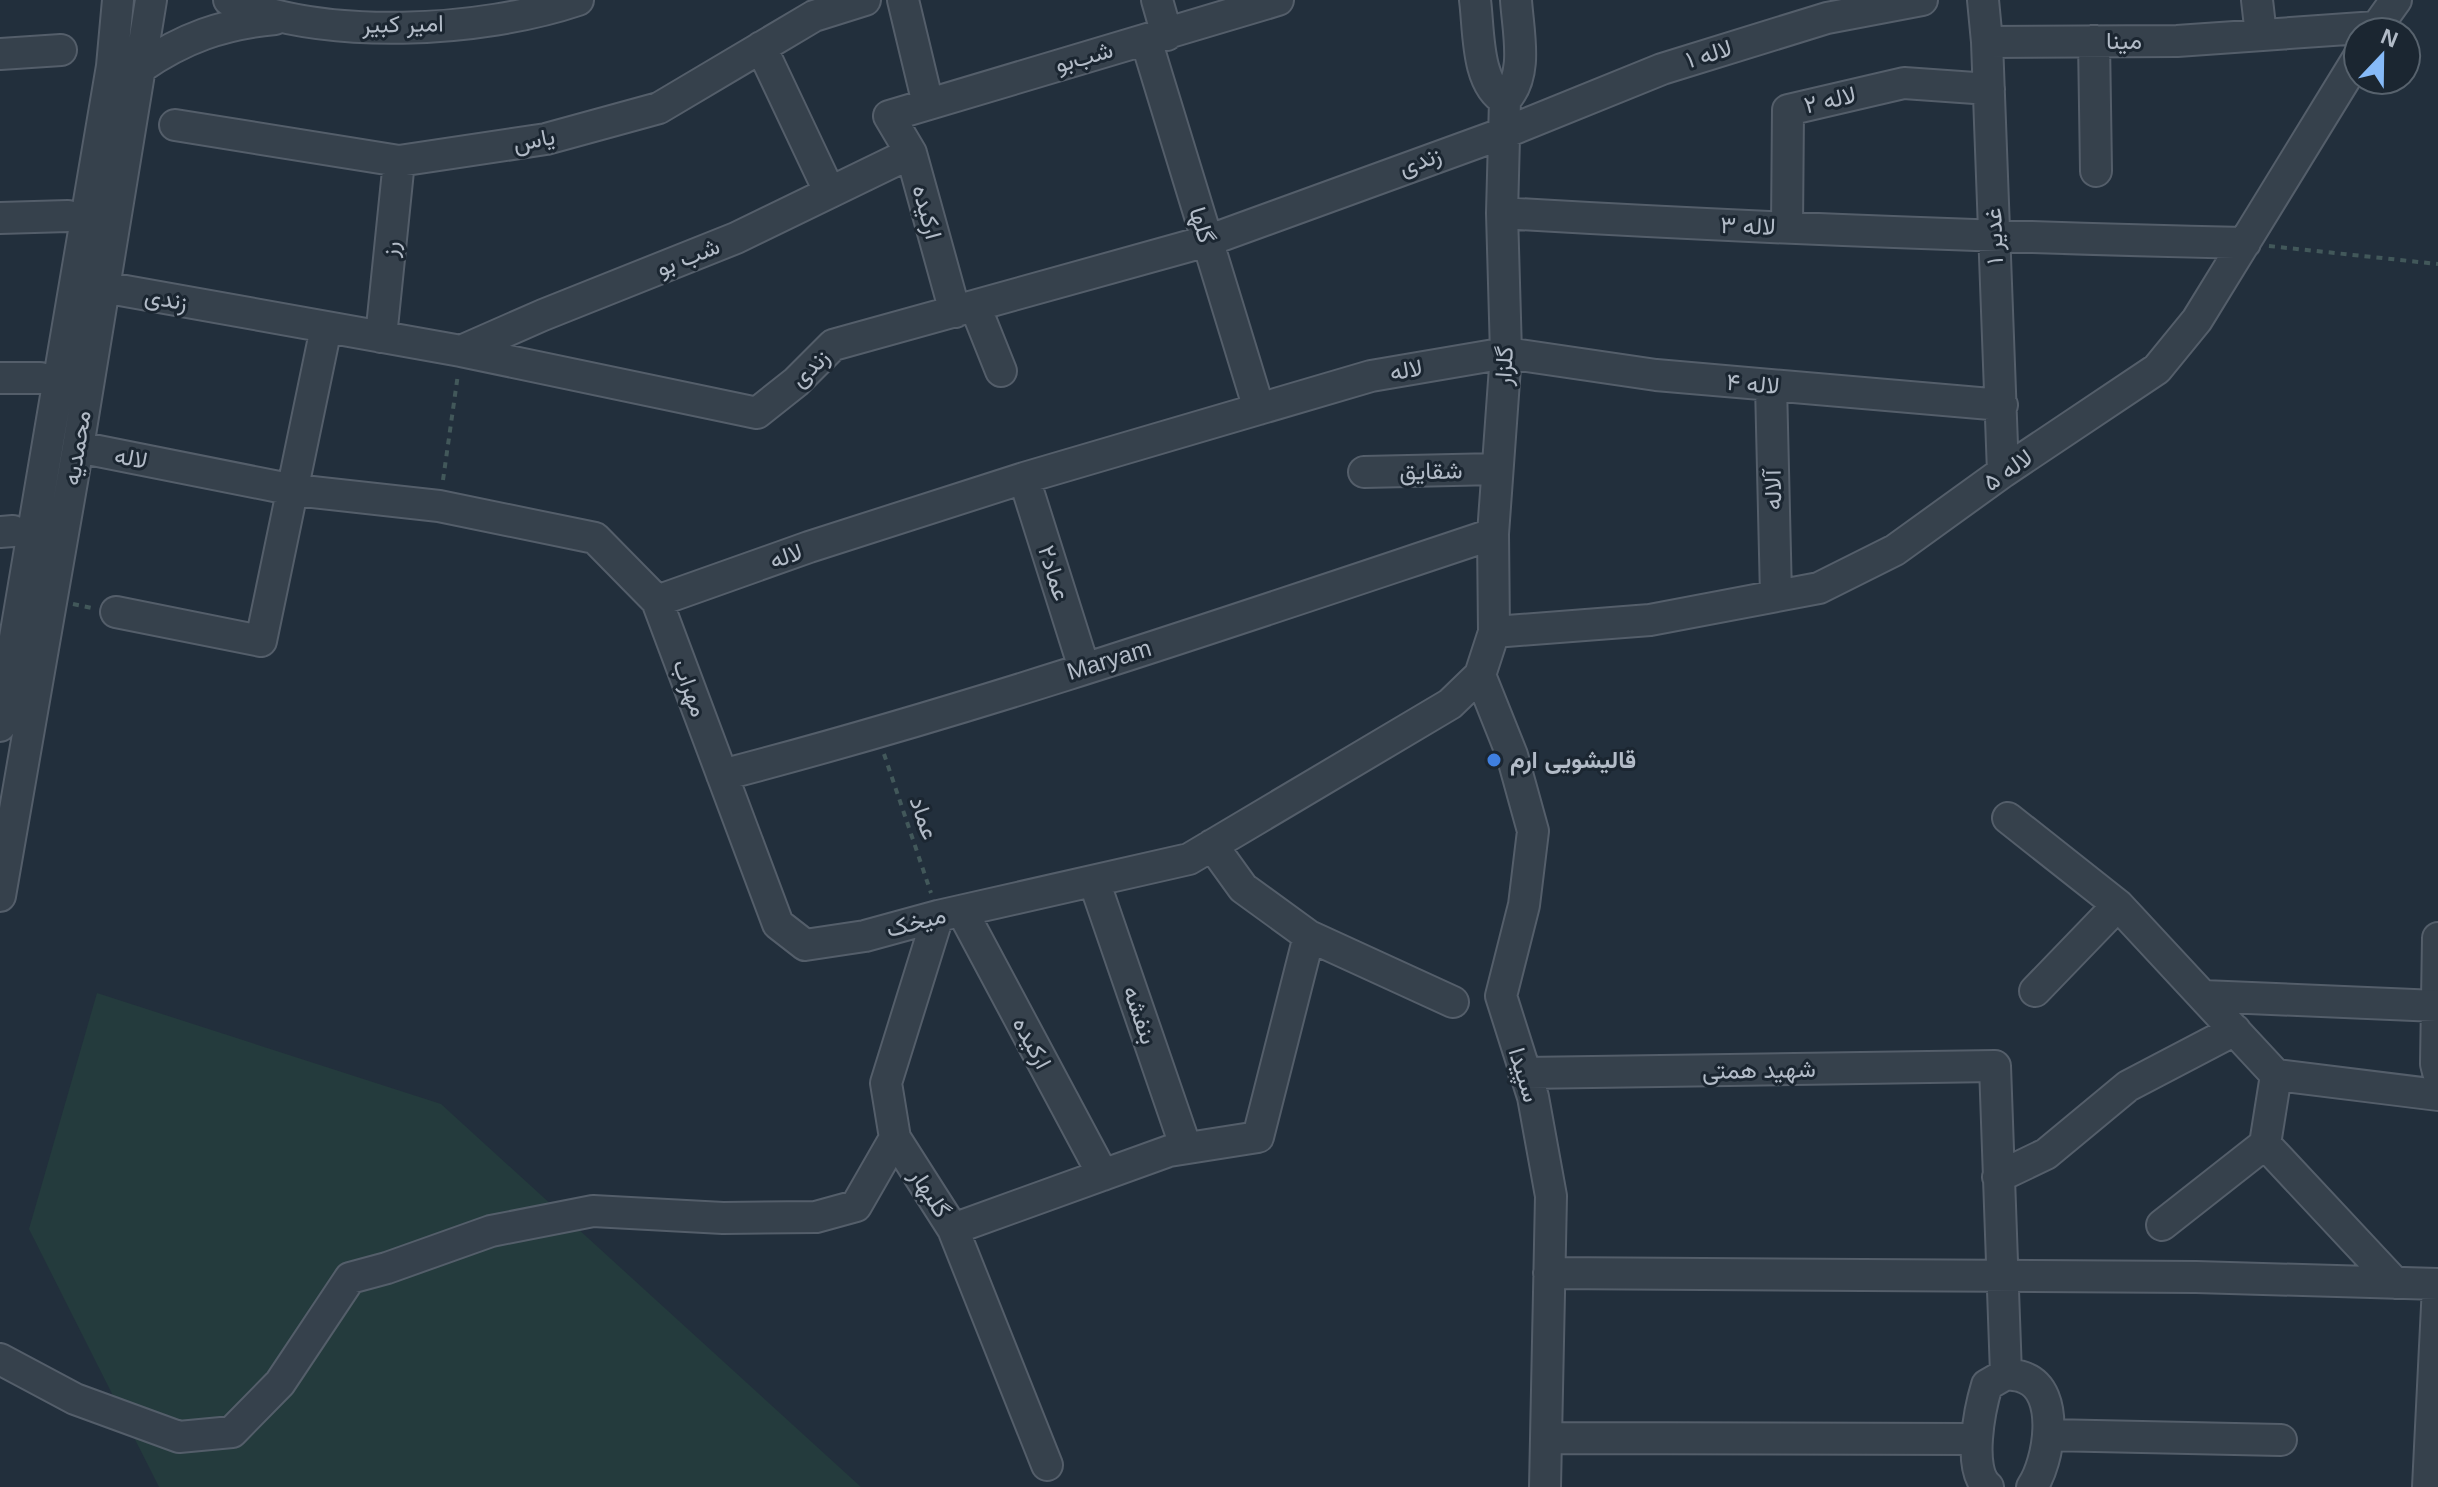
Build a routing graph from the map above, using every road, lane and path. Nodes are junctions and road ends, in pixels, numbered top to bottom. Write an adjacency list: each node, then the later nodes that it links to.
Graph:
1 (118, 0): 72 (street, محمدیه)
2 (151, 0): 25 (street, محمدیه)
3 (229, 0): 16 (street, امیر کبیر)
4 (578, 0): 16 (street, امیر کبیر)
5 (865, 0): 22 (street, یاس)
6 (903, 0): 29 (street)
7 (1157, 0): 19 (street, گلها)
8 (1278, 0): 19 (street, شب‌بو)
9 (1475, 0): 28 (street)
10 (1516, 0): 28 (street, گلزار)
11 (1922, 0): 32 (street, لاله ۱)
12 (1983, 0): 21 (street, غدیر ۱)
13 (2257, 0): 18 (street)
14 (2396, 0): 15 (street)
15 (2384, 16)
16 (286, 18): 25 (street)
17 (2342, 31): 18 (street, مینا)
18 (2261, 35): 20 (street, مینا)
19 (1157, 37): 29 (street, شب‌بو); 42 (street, گلها)
20 (2094, 41): 21 (street, مینا); 35 (street)
21 (1987, 42): 27 (street, غدیر ۱)
22 (761, 47): 34 (street, یاس); 36 (street)
23 (61, 50): 24 (street)
24 (0, 54)
25 (140, 68): 45 (street, محمدیه)
26 (2342, 84): 43 (street, لاله ۵)
27 (1989, 89): 40 (street, لاله ۲); 41 (street, غدیر ۱)
28 (1505, 100): 32 (street, گلزار)
29 (928, 104): 30 (street, شب‌بو)
30 (889, 116): 33 (street, ارکیده)
31 (175, 125): 34 (street, یاس)
32 (1504, 133): 37 (street, گلزار); 42 (street, زندی)
33 (911, 153): 36 (street, شب بو); 46 (street, ارکیده)
34 (399, 161): 48 (street, رز)
35 (2096, 171)
36 (829, 191): 49 (street, شب بو)
37 (1502, 213): 40 (street, لاله ۳); 50 (street, گلزار)
38 (68, 216): 39 (street)
39 (0, 218)
40 (1787, 227): 41 (street, لاله ۳)
41 (1994, 236): 43 (street, لاله ۳); 55 (street, غدیر ۱)
42 (1207, 241): 46 (street, زندی); 56 (street, گلها)
43 (2245, 243): 44 (path); 60 (street, لاله ۵)
44 (2438, 264)
45 (103, 287): 47 (street, زندی); 57 (street, محمدیه)
46 (965, 309): 49 (street, زندی); 51 (street, ارکیده)
47 (326, 328): 48 (street, زندی); 62 (street)
48 (381, 337): 49 (street, زندی)
49 (461, 351): 63 (path)
50 (1506, 353): 54 (street, لاله ۴); 56 (street, لاله); 58 (street, گلزار)
51 (1001, 371)
52 (0, 378): 53 (street)
53 (40, 378)
54 (1771, 385): 55 (street, لاله ۴); 65 (street, آلاله)
55 (2002, 405): 60 (street, غدیر ۱)
56 (1259, 409): 61 (street, لاله)
57 (78, 447): 62 (street, لاله); 66 (street, محمدیه)
58 (1497, 469): 59 (street, شقایق); 64 (street, گلزار)
59 (1364, 472)
60 (2003, 472): 65 (street, لاله ۵)
61 (1024, 478): 67 (street, لاله); 70 (street, عماد۲)
62 (294, 490): 63 (street, لاله); 68 (street)
63 (439, 506): 67 (street, لاله)
64 (1493, 534): 69 (street, گلزار); 70 (street, Maryam)
65 (1776, 596): 69 (street, لاله ۵)
66 (52, 600): 68 (path); 79 (street, محمدیه)
67 (657, 601): 75 (street, مهراب)
68 (116, 612)
69 (1494, 632): 71 (street, میخک)
70 (1084, 668): 74 (street, Maryam)
71 (1480, 675): 77 (street, میخک); 90 (street, سپیدا)
72 (3, 690): 73 (street, محمدیه)
73 (0, 726)
74 (876, 733): 75 (street, Maryam); 81 (path, عماد)
75 (722, 775): 81 (street, میخک)
76 (2008, 818): 80 (street)
77 (1212, 845): 78 (street, میخک); 82 (street)
78 (1094, 881): 81 (street, میخک); 95 (street, بنفشه)
79 (0, 896)
80 (2118, 905): 84 (street); 85 (street)
81 (950, 913): 93 (street, گلبهار); 96 (street, ارکیده)
82 (1309, 936): 86 (street); 95 (street)
83 (2438, 938): 87 (street)
84 (2035, 991)
85 (2203, 996): 87 (street); 88 (street)
86 (1453, 1002)
87 (2437, 1006): 89 (street)
88 (2235, 1030): 91 (street); 97 (street)
89 (2438, 1072)
90 (1524, 1073): 97 (street, شهید همتی); 100 (street, سپیدا)
91 (2276, 1075): 92 (street); 94 (street)
92 (2438, 1095)
93 (895, 1138): 99 (street, گلبهار); 104 (street)
94 (2265, 1144): 98 (street); 102 (street)
95 (1186, 1148): 96 (street)
96 (1103, 1175): 99 (street)
97 (1998, 1177): 101 (street)
98 (2162, 1225)
99 (953, 1229): 110 (street, گلبهار)
100 (1549, 1273): 101 (street); 107 (street, سپیدا)
101 (2001, 1276): 102 (street); 105 (street)
102 (2395, 1283): 103 (street)
103 (2438, 1285): 114 (street)
104 (0, 1359)
105 (2006, 1374): 106 (street); 108 (street)
106 (2049, 1435): 109 (street); 113 (street)
107 (1546, 1438): 108 (street); 111 (street, سپیدا)
108 (1977, 1439): 112 (street)
109 (2281, 1440)
110 (1047, 1465)
111 (1545, 1487)
112 (1988, 1487)
113 (2032, 1487)
114 (2428, 1487)

